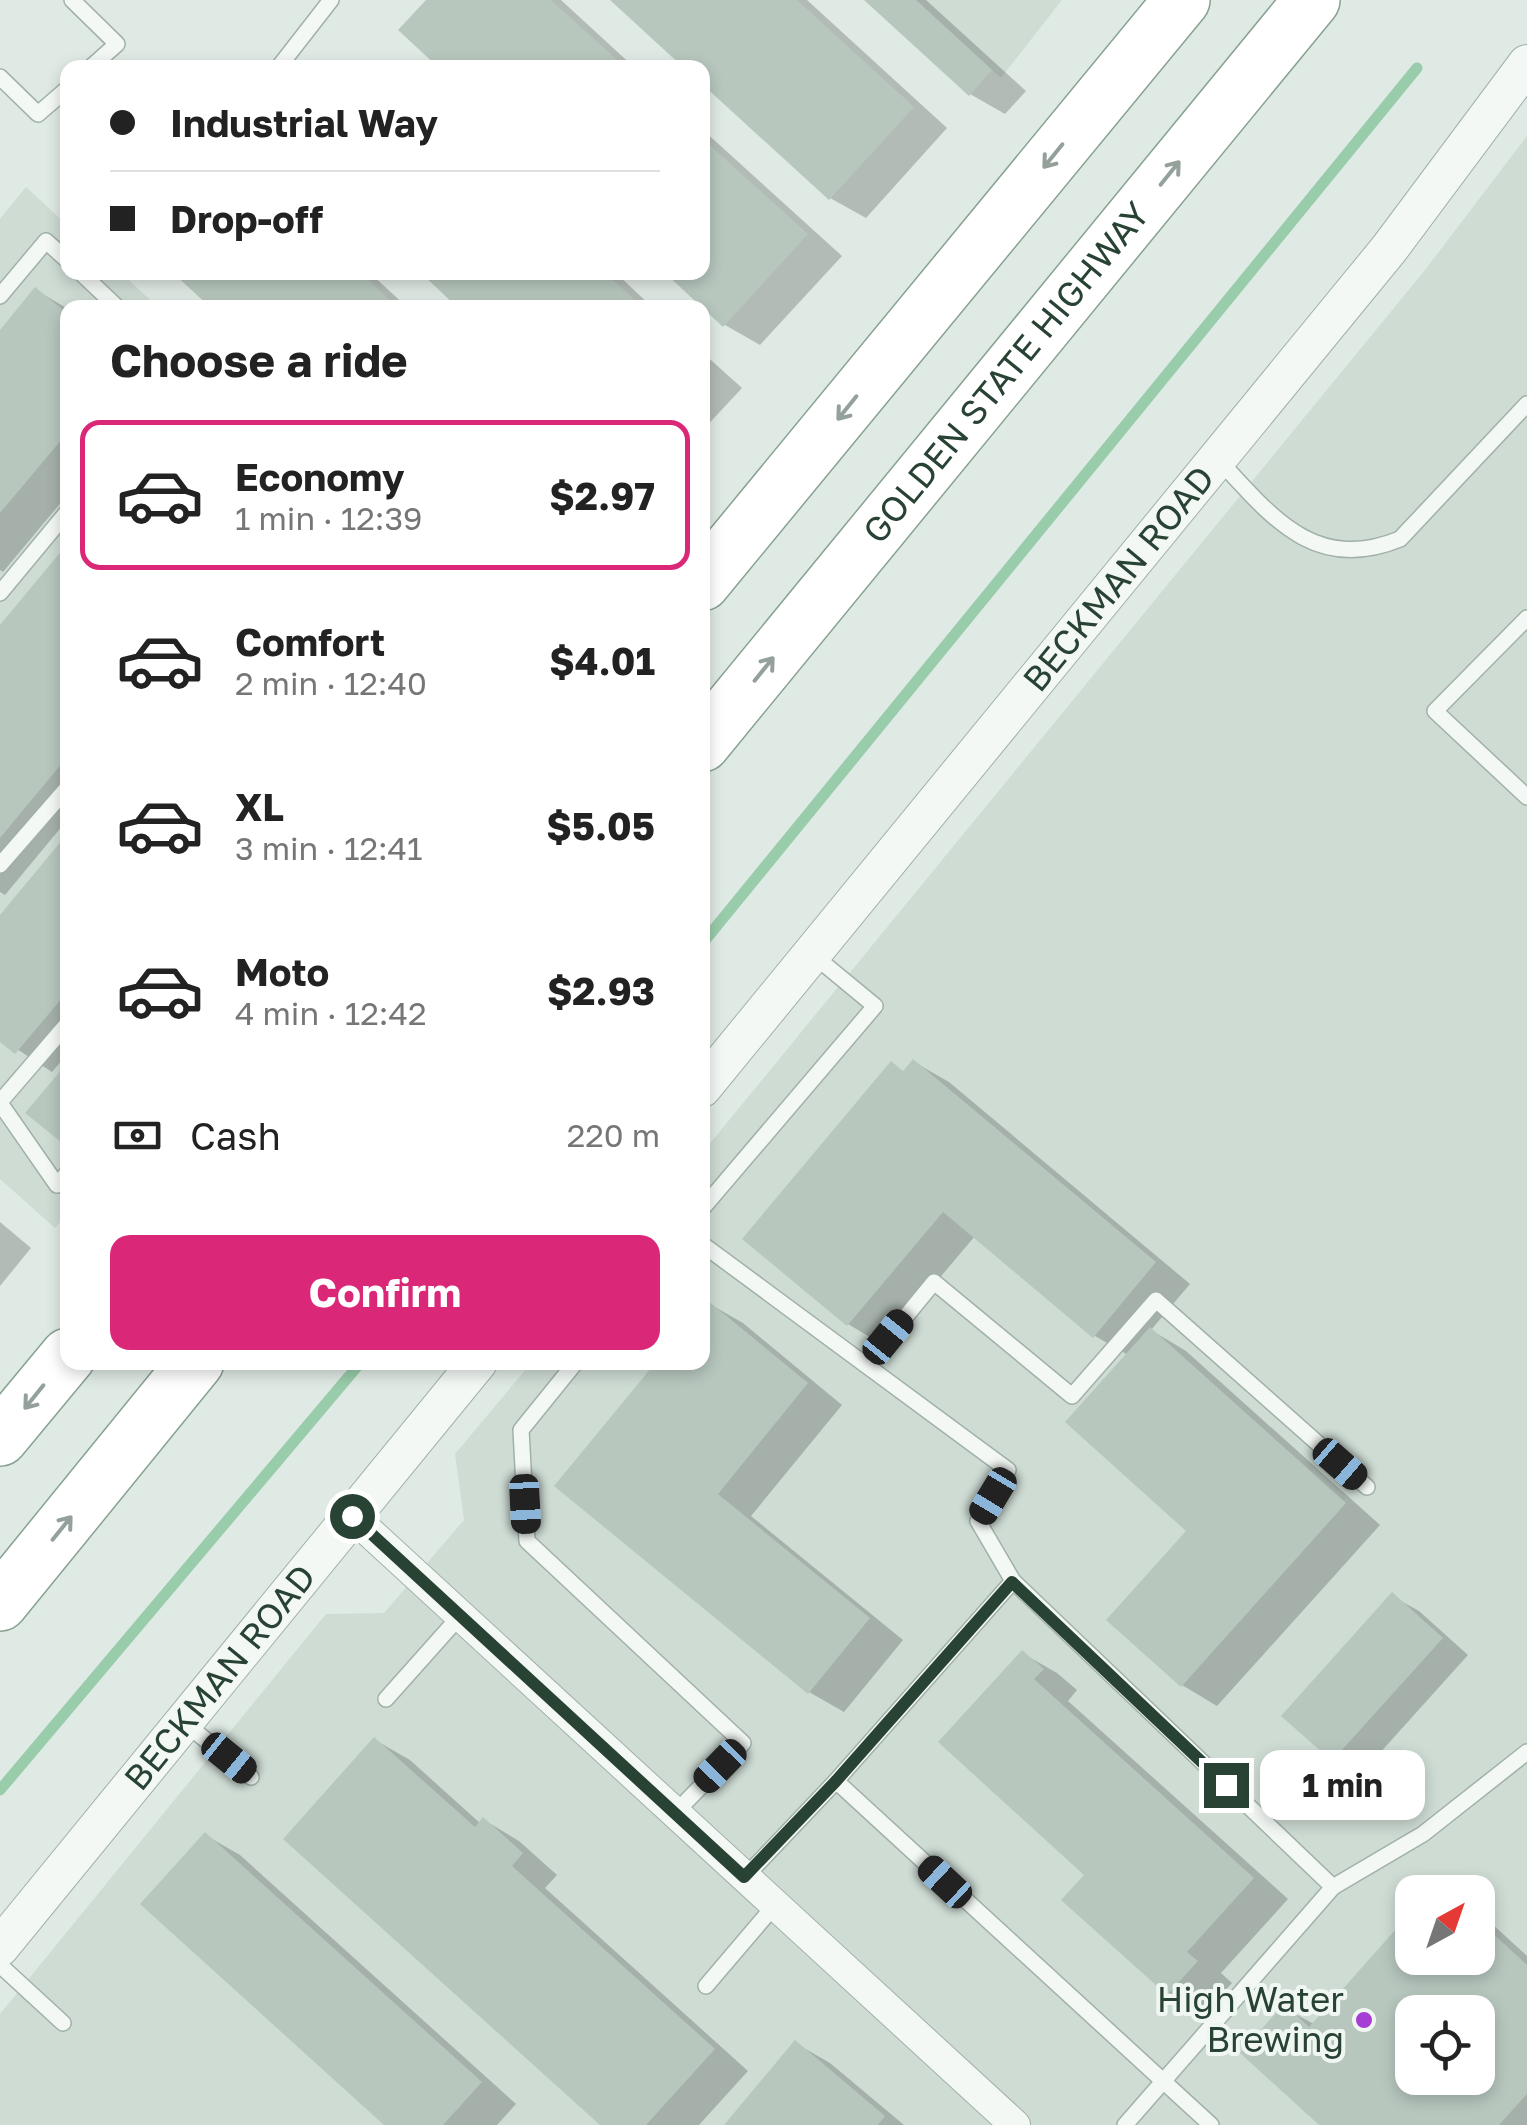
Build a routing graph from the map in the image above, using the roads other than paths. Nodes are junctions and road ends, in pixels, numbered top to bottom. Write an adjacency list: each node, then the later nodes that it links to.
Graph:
1 (72, 0): 5 (lane)
2 (331, 0): 6 (lane)
3 (1182, 0): 17 (highway, one-way to 17)
4 (1312, 0): 20 (highway, GOLDEN STATE HIGHWAY, one-way to 4)
5 (99, 60)
6 (284, 60)
7 (1527, 64): 15 (street, BECKMAN ROAD)
8 (0, 77): 9 (lane)
9 (60, 95)
10 (60, 254): 12 (lane)
11 (88, 280): 13 (lane)
12 (0, 296)
13 (110, 300)
14 (1527, 404): 15 (lane)
15 (1218, 458): 24 (street, BECKMAN ROAD)
16 (60, 520): 18 (lane)
17 (710, 573)
18 (0, 594)
19 (1527, 618): 22 (lane)
20 (710, 734)
21 (60, 796): 23 (lane)
22 (1527, 797)
23 (0, 866)
24 (812, 954): 26 (street, BECKMAN ROAD); 29 (lane)
25 (60, 1032): 27 (lane)
26 (710, 1078)
27 (0, 1103): 28 (lane)
28 (60, 1181)
29 (710, 1200)
30 (710, 1250): 31 (lane)
31 (866, 1365): 37 (lane); 39 (lane)
32 (60, 1366): 36 (highway, one-way to 36)
33 (190, 1370): 40 (highway, one-way to 33)
34 (471, 1370): 38 (street, BECKMAN ROAD)
35 (570, 1370): 47 (lane)
36 (0, 1438)
37 (1367, 1487)
38 (352, 1516): 41 (street); 43 (street, BECKMAN ROAD)
39 (1012, 1582): 46 (lane); 49 (lane)
40 (0, 1604)
41 (460, 1616): 42 (lane); 47 (street)
42 (386, 1698)
43 (184, 1722): 45 (lane); 51 (street, BECKMAN ROAD)
44 (1527, 1752): 49 (lane)
45 (252, 1777)
46 (836, 1781): 48 (lane); 55 (lane)
47 (675, 1813): 48 (street)
48 (744, 1877): 50 (street)
49 (1333, 1887): 55 (lane)
50 (775, 1905): 53 (lane); 56 (street)
51 (0, 1947)
52 (0, 1965): 54 (lane)
53 (706, 1986)
54 (63, 2023)
55 (1164, 2082): 57 (lane); 58 (lane)
56 (1015, 2125)
57 (1126, 2125)
58 (1211, 2125)

